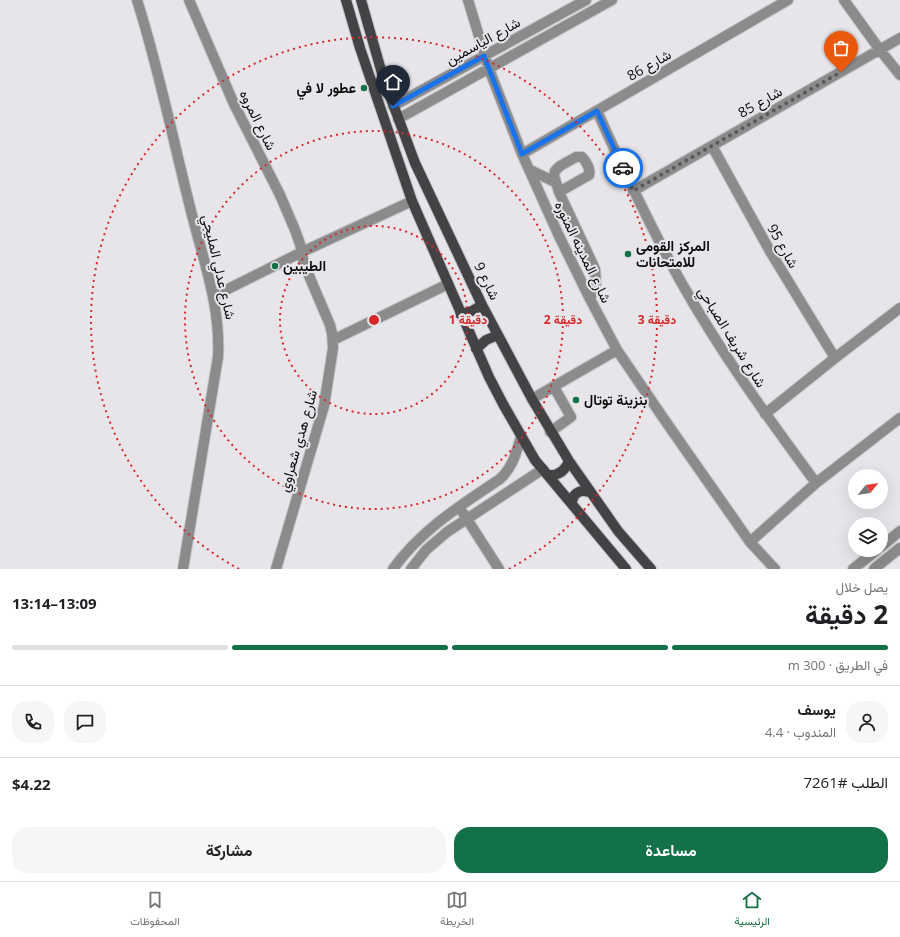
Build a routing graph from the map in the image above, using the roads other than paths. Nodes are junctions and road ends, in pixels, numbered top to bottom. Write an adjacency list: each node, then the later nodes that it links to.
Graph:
1 (137, 0): 29 (street, شارع عدلي المليجي)
2 (189, 0): 27 (street, شارع المروه)
3 (346, 0): 24 (main road)
4 (361, 0): 15 (main road, شارع 9)
5 (468, 0): 12 (street, شارع المدينه المنوره)
6 (586, 0): 12 (street, شارع الياسمين)
7 (612, 0): 13 (street, شارع الياسمين)
8 (788, 0): 16 (street, شارع 86)
9 (844, 0): 11 (street)
10 (900, 38): 11 (street, شارع 85)
11 (880, 50): 14 (street); 18 (street, شارع 85)
12 (484, 56): 13 (street, شارع المدينه المنوره); 15 (street, شارع الياسمين)
13 (489, 69): 17 (street, شارع الياسمين); 19 (street, شارع المدينه المنوره)
14 (900, 74)
15 (393, 106): 17 (main road, شارع 9)
16 (597, 111): 19 (street, شارع 86); 22 (street, شارع شريف الصباحي)
17 (398, 119): 31 (main road, شارع 9)
18 (712, 146): 22 (street, شارع 85); 38 (street, شارع 95)
19 (522, 154): 20 (street, شارع المدينه المنوره)
20 (530, 170): 21 (street); 26 (street, شارع المدينه المنوره)
21 (555, 182): 23 (street); 23 (street)
22 (633, 191): 41 (street, شارع شريف الصباحي)
23 (559, 192): 25 (street)
24 (412, 201): 27 (street); 28 (main road)
25 (576, 228): 26 (street); 30 (street)
26 (559, 236): 30 (street, شارع المدينه المنوره)
27 (302, 252): 29 (street); 35 (street, شارع هدي شعراوي)
28 (448, 284): 33 (main road); 35 (street)
29 (214, 296): 59 (street, شارع عدلي المليجي)
30 (590, 299): 37 (street, شارع المدينه المنوره)
31 (482, 305): 33 (main road); 34 (main road, شارع 9)
32 (900, 308): 38 (street)
33 (460, 314): 36 (main road)
34 (498, 335): 36 (main road); 40 (main road, شارع 9)
35 (333, 340): 60 (street, شارع هدي شعراوي)
36 (476, 349): 44 (main road)
37 (617, 350): 39 (street); 56 (street, شارع المدينه المنوره)
38 (835, 358): 41 (street)
39 (554, 387): 40 (street); 43 (street)
40 (532, 399): 43 (main road, شارع 9)
41 (765, 414): 48 (street, شارع شريف الصباحي)
42 (900, 418): 48 (street)
43 (550, 432): 45 (main road, شارع 9)
44 (521, 437): 46 (main road); 47 (street)
45 (569, 461): 46 (main road); 50 (main road, شارع 9)
46 (545, 472): 49 (street); 51 (main road)
47 (505, 475): 49 (street); 52 (street)
48 (816, 483): 56 (street)
49 (517, 486): 53 (street)
50 (589, 492): 51 (main road); 65 (main road, شارع 9)
51 (572, 504): 64 (main road)
52 (458, 507): 53 (street); 61 (street)
53 (466, 519): 62 (street); 63 (street)
54 (900, 531): 55 (street)
55 (888, 540)
56 (750, 542): 66 (street, شارع المدينه المنوره)
57 (900, 548): 68 (street)
58 (868, 557): 67 (street)
59 (183, 569)
60 (276, 569)
61 (393, 569)
62 (411, 569)
63 (499, 569)
64 (626, 569)
65 (651, 569)
66 (775, 569)
67 (853, 569)
68 (874, 569)

